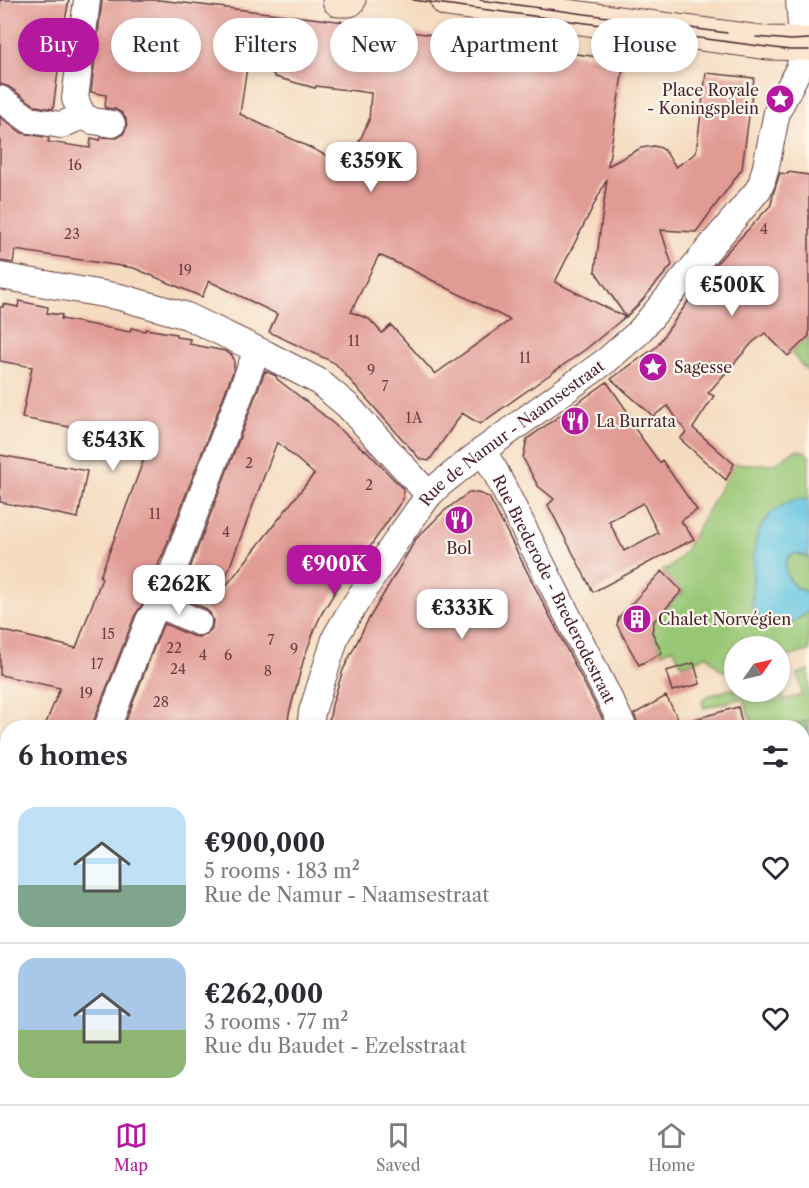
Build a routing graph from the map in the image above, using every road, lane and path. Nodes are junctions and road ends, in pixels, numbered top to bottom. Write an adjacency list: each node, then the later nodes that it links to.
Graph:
1 (87, 0): 8 (street)
2 (339, 0): 3 (street)
3 (349, 0)
4 (447, 0): 6 (street)
5 (799, 0): 6 (street)
6 (806, 45): 12 (street, Rue de Namur - Naamsestraat)
7 (0, 99): 8 (street)
8 (83, 116): 9 (street)
9 (112, 124)
10 (0, 276): 11 (street)
11 (257, 350): 13 (street); 14 (street)
12 (482, 451): 13 (street, Rue de Namur - Naamsestraat); 18 (street, Rue Brederode - Brederodestraat)
13 (429, 495): 17 (street, Rue de Namur - Naamsestraat)
14 (160, 604): 15 (street); 16 (street)
15 (198, 622)
16 (110, 720)
17 (311, 720)
18 (620, 720)

